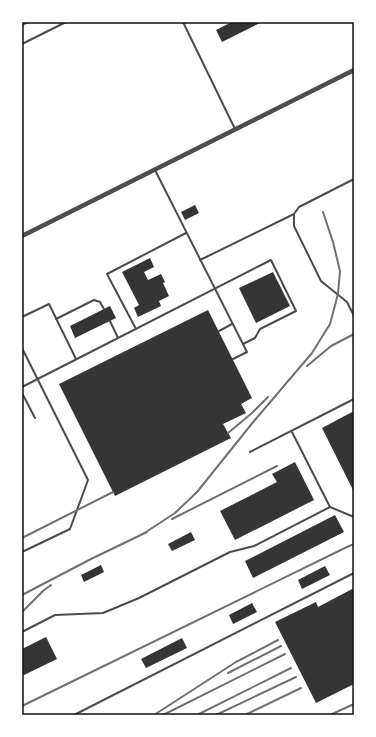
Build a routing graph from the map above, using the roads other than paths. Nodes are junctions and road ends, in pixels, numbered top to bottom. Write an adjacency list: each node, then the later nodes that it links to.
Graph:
1 (66, 22): 3 (lane)
2 (182, 22): 5 (lane)
3 (22, 44)
4 (354, 70): 5 (street)
5 (236, 130): 6 (street)
6 (155, 170): 9 (lane); 10 (street)
7 (354, 179): 8 (lane)
8 (294, 214): 11 (lane); 14 (lane)
9 (186, 233): 11 (lane); 19 (lane)
10 (22, 236)
11 (200, 260): 12 (lane)
12 (215, 289): 18 (lane); 19 (lane); 22 (lane)
13 (104, 309): 16 (lane)
14 (354, 316)
15 (22, 317): 16 (lane)
16 (56, 319): 24 (lane)
17 (110, 321): 21 (lane)
18 (232, 324): 20 (lane); 22 (lane)
19 (136, 329): 21 (lane)
20 (219, 331)
21 (118, 338): 24 (lane)
22 (243, 344): 25 (lane)
23 (22, 348): 26 (lane)
24 (76, 359): 26 (lane)
25 (232, 359)
26 (37, 379): 27 (lane); 35 (lane)
27 (22, 387)
28 (22, 393): 30 (lane)
29 (354, 399): 31 (lane)
30 (35, 418)
31 (292, 431): 32 (lane); 33 (lane)
32 (250, 452)
33 (330, 507): 34 (lane); 37 (lane)
34 (354, 517)
35 (22, 552)
36 (354, 573): 38 (lane)
37 (22, 632)
38 (74, 715)

